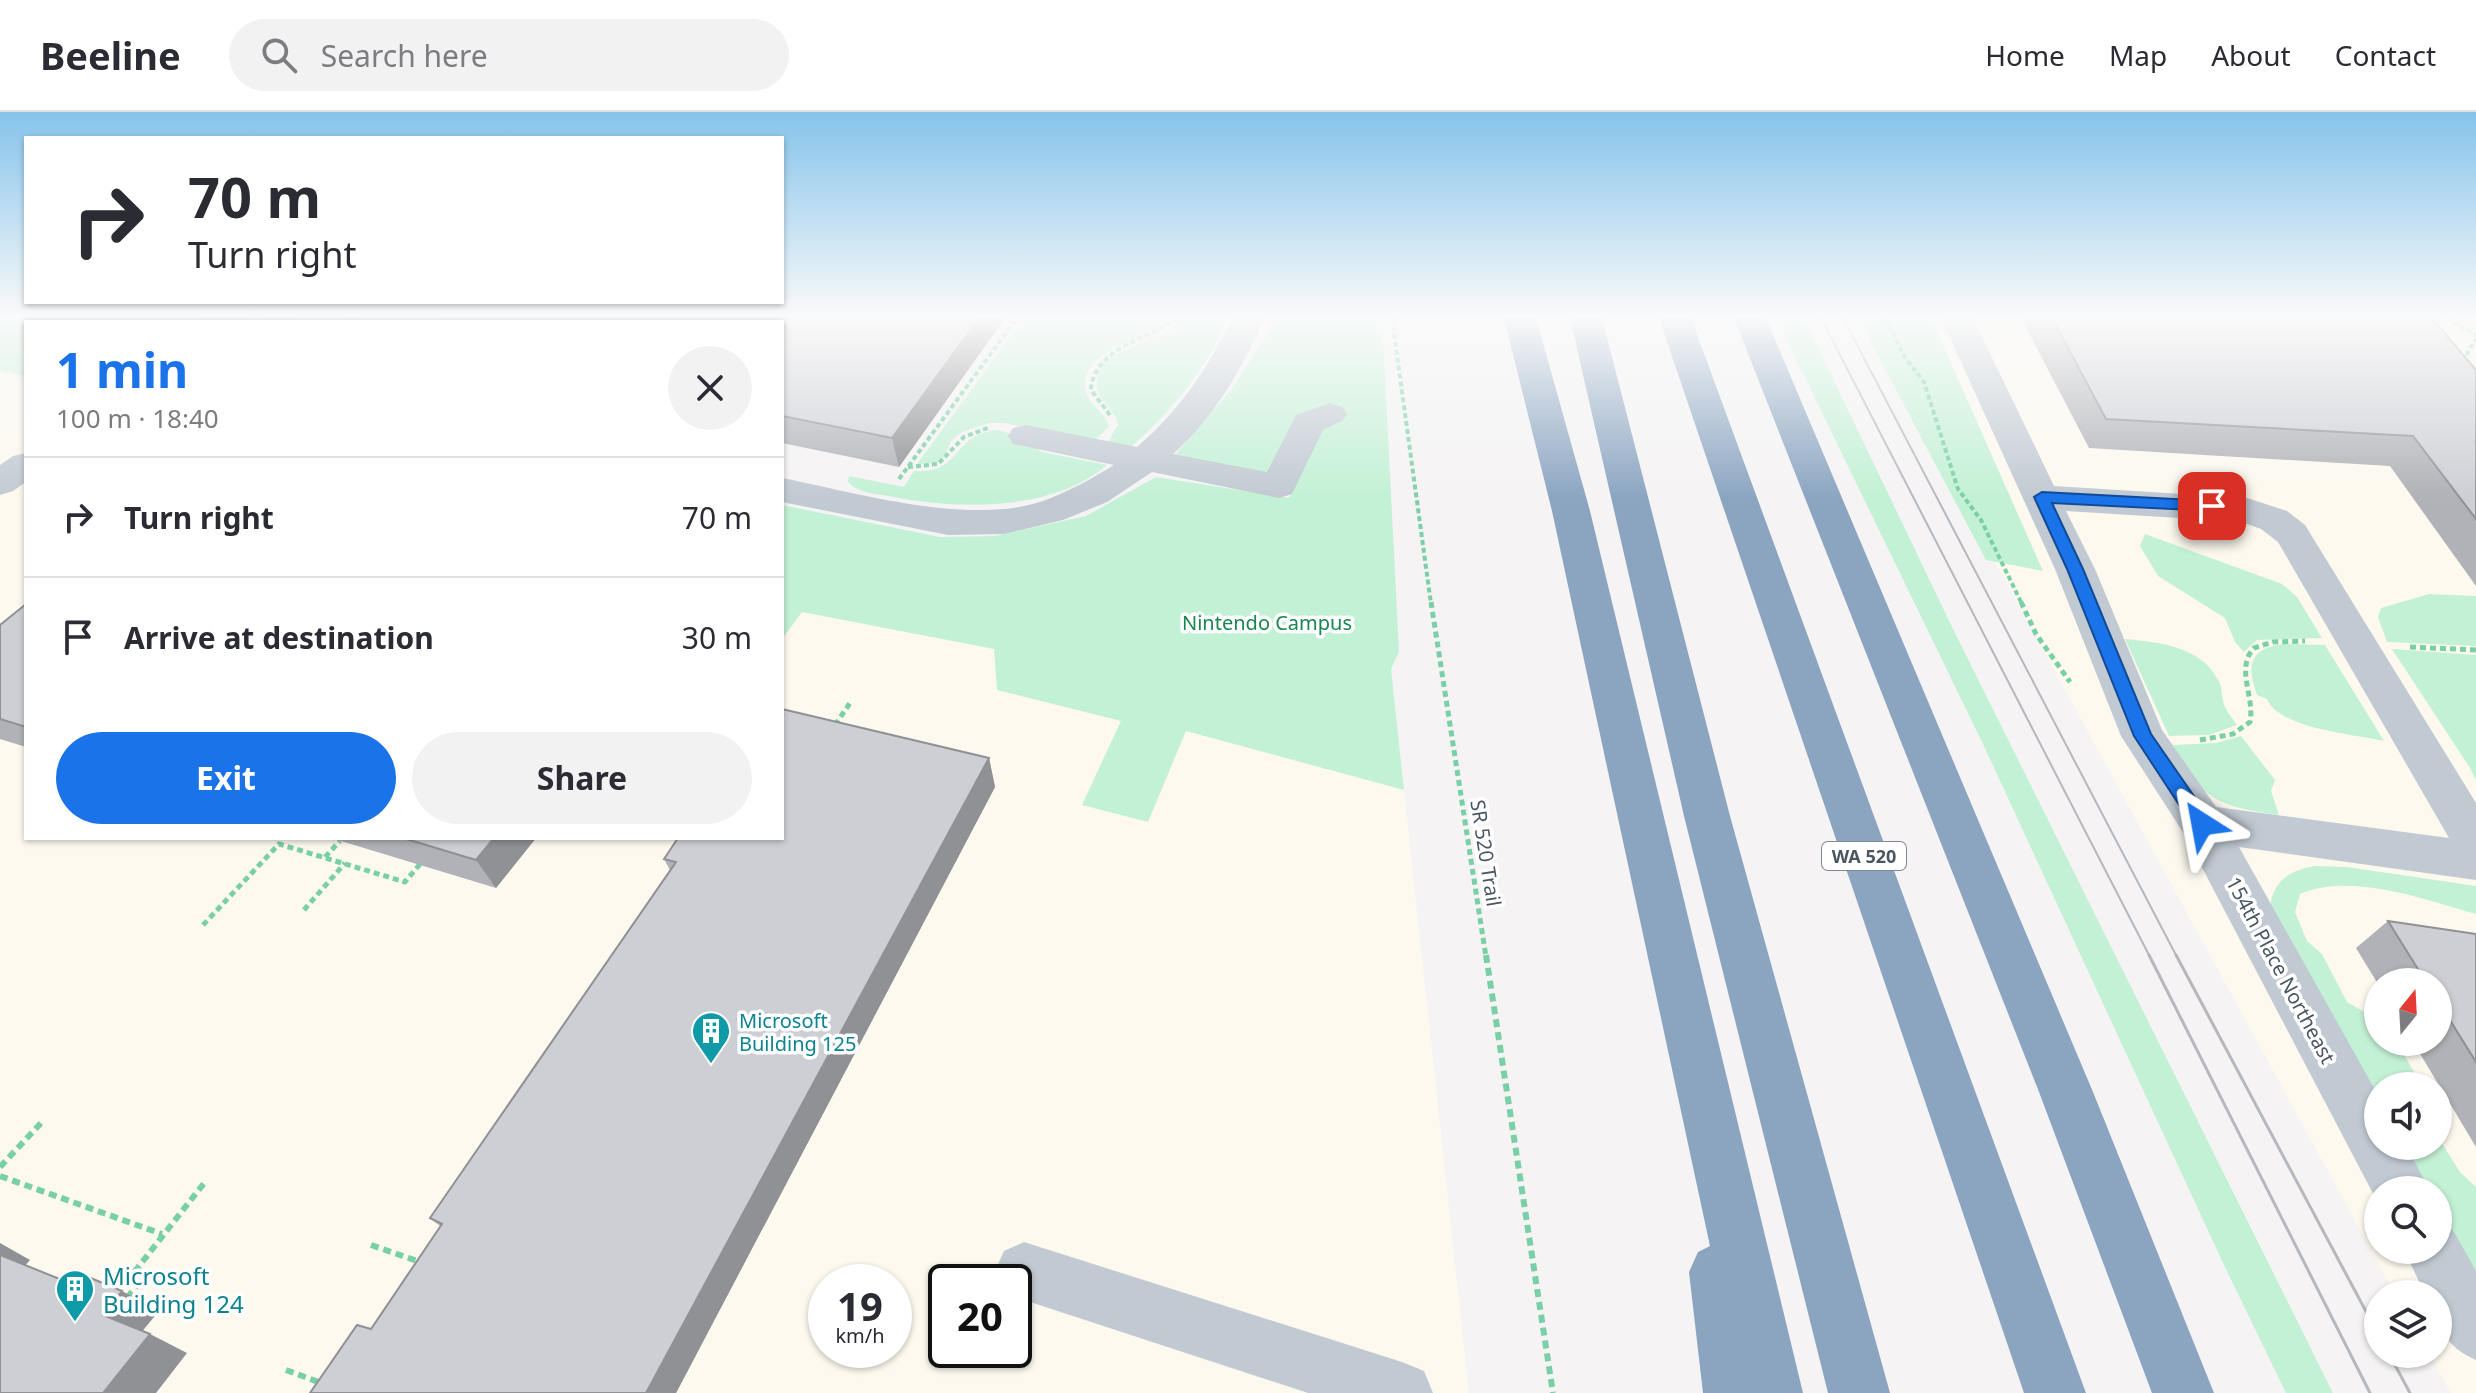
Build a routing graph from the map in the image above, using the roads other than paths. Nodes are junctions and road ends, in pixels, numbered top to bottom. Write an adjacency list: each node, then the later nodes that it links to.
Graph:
1 (1218, 378): 9 (street)
2 (1536, 378): 17 (highway)
3 (1601, 378): 26 (highway)
4 (1696, 378): 27 (highway, WA 520)
5 (1774, 378): 18 (highway)
6 (1985, 378): 13 (street, 154th Place Northeast)
7 (1330, 414): 9 (street)
8 (1026, 436): 9 (street)
9 (1146, 459): 12 (street)
10 (24, 465): 11 (street)
11 (0, 483)
12 (784, 490)
13 (2042, 497): 14 (street, 154th Place Northeast); 15 (street)
14 (2202, 824): 16 (street); 19 (street, 154th Place Northeast)
15 (2476, 843)
16 (2476, 861)
17 (1684, 1008): 24 (highway); 25 (highway)
18 (2066, 1092): 28 (highway); 29 (highway)
19 (2393, 1176)
20 (2441, 1264): 22 (street)
21 (1032, 1274): 23 (street)
22 (2476, 1330)
23 (1402, 1393)
24 (1734, 1393)
25 (1772, 1393)
26 (1859, 1393)
27 (2055, 1393)
28 (2183, 1393)
29 (2213, 1393)

